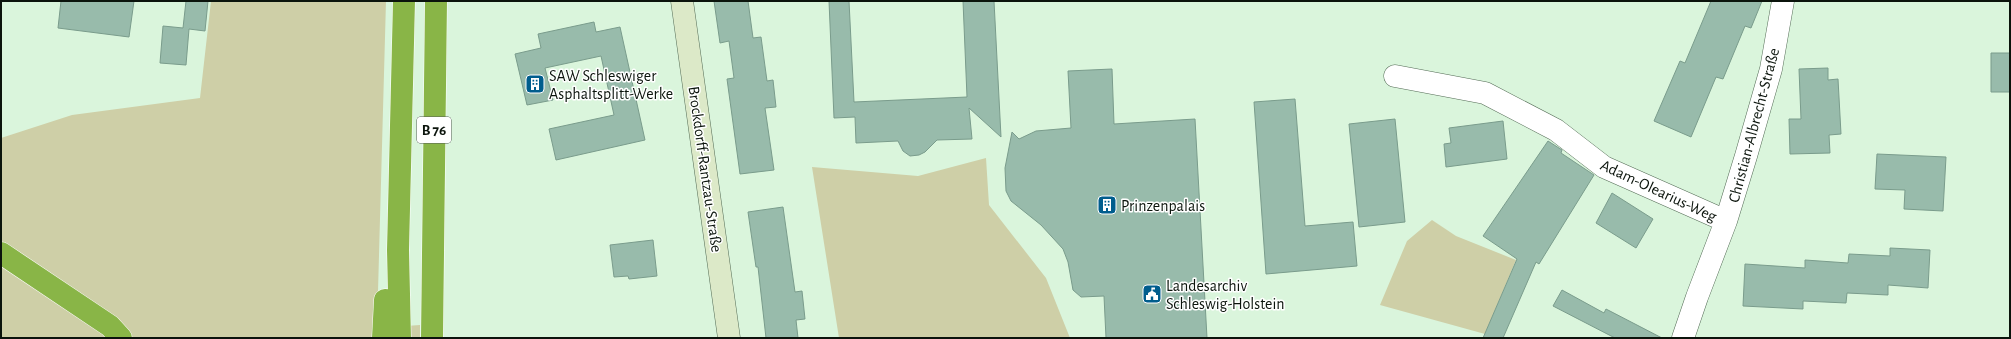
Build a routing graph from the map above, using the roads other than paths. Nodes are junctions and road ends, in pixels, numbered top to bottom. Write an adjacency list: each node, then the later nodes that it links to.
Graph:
1 (404, 1): 6 (highway, B 76)
2 (682, 1): 13 (street, Brockdorff-Rantzau-Straße)
3 (1783, 1): 7 (street, Christian-Albrecht-Straße)
4 (436, 5): 12 (highway, B 76)
5 (1395, 76): 7 (street, Adam-Olearius-Weg)
6 (401, 104): 10 (highway); 11 (highway, B 76)
7 (1726, 222): 14 (street, Christian-Albrecht-Straße)
8 (1, 253): 9 (highway)
9 (121, 338)
10 (384, 338)
11 (400, 338)
12 (432, 338)
13 (729, 338)
14 (1683, 338)

